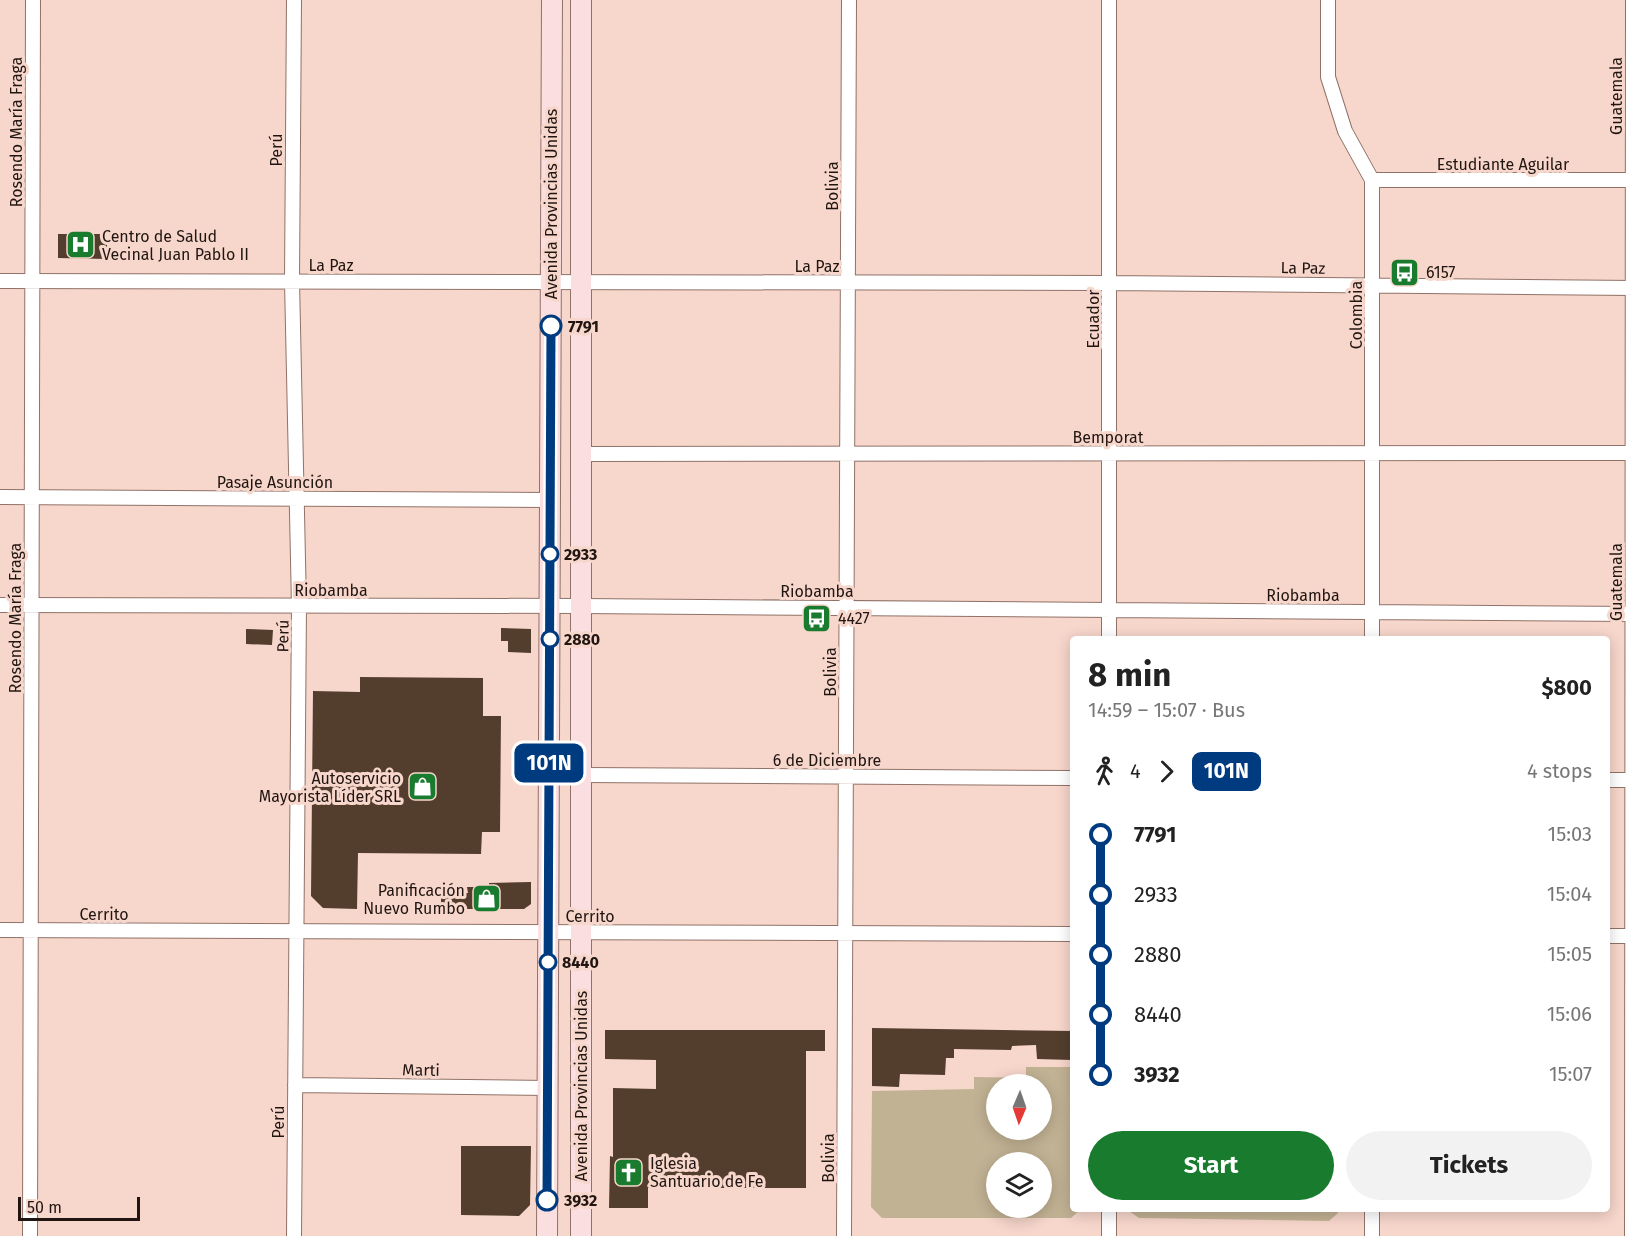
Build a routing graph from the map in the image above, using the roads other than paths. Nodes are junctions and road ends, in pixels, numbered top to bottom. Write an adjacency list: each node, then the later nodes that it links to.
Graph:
1 (33, 0): 12 (street, Rosendo María Fraga)
2 (294, 0): 13 (street, Perú)
3 (552, 0): 14 (main road, Avenida Provincias Unidas)
4 (581, 0): 15 (main road, Avenida Provincias Unidas)
5 (849, 0): 16 (street, Bolivia)
6 (1110, 0): 17 (street, Ecuador)
7 (1328, 0): 9 (street, Colombia)
8 (1633, 0): 10 (street, Guatemala)
9 (1372, 180): 10 (street, Estudiante Aguilar); 18 (street, Colombia)
10 (1633, 180): 19 (street, Guatemala)
11 (0, 281): 12 (street, La Paz)
12 (32, 281): 13 (street, La Paz); 26 (street, Rosendo María Fraga)
13 (292, 281): 14 (street, La Paz); 27 (street, Perú)
14 (551, 282): 15 (street, La Paz); 28 (main road, Avenida Provincias Unidas)
15 (581, 282): 16 (street, La Paz); 22 (main road, Avenida Provincias Unidas)
16 (848, 283): 17 (street, La Paz); 23 (street, Bolivia)
17 (1110, 283): 18 (street, La Paz); 24 (street, Ecuador)
18 (1372, 286): 19 (street, La Paz); 20 (street, Colombia)
19 (1633, 288): 21 (street, Guatemala)
20 (1372, 453): 21 (street, Bemporat); 24 (street, Bemporat); 36 (street, Colombia)
21 (1633, 453): 37 (street, Guatemala)
22 (581, 454): 23 (street, Bemporat); 33 (main road, Avenida Provincias Unidas)
23 (847, 454): 24 (street, Bemporat); 34 (street, Bolivia)
24 (1109, 454): 35 (street, Ecuador)
25 (0, 497): 26 (street, Pasaje Asunción)
26 (32, 497): 27 (street, Pasaje Asunción); 30 (street, Rosendo María Fraga)
27 (297, 499): 28 (street, Pasaje Asunción); 31 (street, Perú)
28 (550, 500): 32 (main road, Avenida Provincias Unidas)
29 (0, 605): 30 (street, Riobamba)
30 (32, 606): 31 (street, Riobamba); 46 (street, Rosendo María Fraga)
31 (299, 606): 32 (street, Riobamba); 47 (street, Perú)
32 (550, 606): 33 (street, Riobamba); 48 (main road, Avenida Provincias Unidas)
33 (581, 606): 34 (street, Riobamba); 40 (main road, Avenida Provincias Unidas)
34 (846, 608): 35 (street, Riobamba); 41 (street, Bolivia)
35 (1109, 610): 36 (street, Riobamba); 38 (street, Ecuador)
36 (1372, 612): 37 (street, Riobamba); 39 (street, Colombia)
37 (1633, 614): 44 (street, Guatemala)
38 (1109, 636)
39 (1372, 636)
40 (581, 775): 41 (street, 6 de Diciembre); 49 (main road, Avenida Provincias Unidas)
41 (846, 776): 42 (street, 6 de Diciembre); 50 (street, Bolivia)
42 (1070, 778)
43 (1610, 780): 44 (street)
44 (1633, 780): 53 (street, Guatemala)
45 (0, 930): 46 (street, Cerrito)
46 (31, 930): 47 (street, Cerrito); 59 (street, Rosendo María Fraga)
47 (295, 931): 48 (street, Cerrito); 54 (street, Perú)
48 (548, 932): 49 (street, Cerrito); 55 (main road, Avenida Provincias Unidas)
49 (581, 932): 50 (street, Cerrito); 62 (main road, Avenida Provincias Unidas)
50 (845, 933): 51 (street, Cerrito); 63 (street, Bolivia)
51 (1070, 934)
52 (1610, 936): 53 (street)
53 (1633, 936): 56 (street, Guatemala)
54 (295, 1085): 55 (street, Marti); 60 (street, Perú)
55 (548, 1088): 61 (main road, Avenida Provincias Unidas)
56 (1633, 1099): 66 (street, Guatemala)
57 (1109, 1212): 64 (street)
58 (1372, 1212): 65 (street)
59 (30, 1236)
60 (294, 1236)
61 (547, 1236)
62 (581, 1236)
63 (844, 1236)
64 (1109, 1236)
65 (1372, 1236)
66 (1632, 1236)

